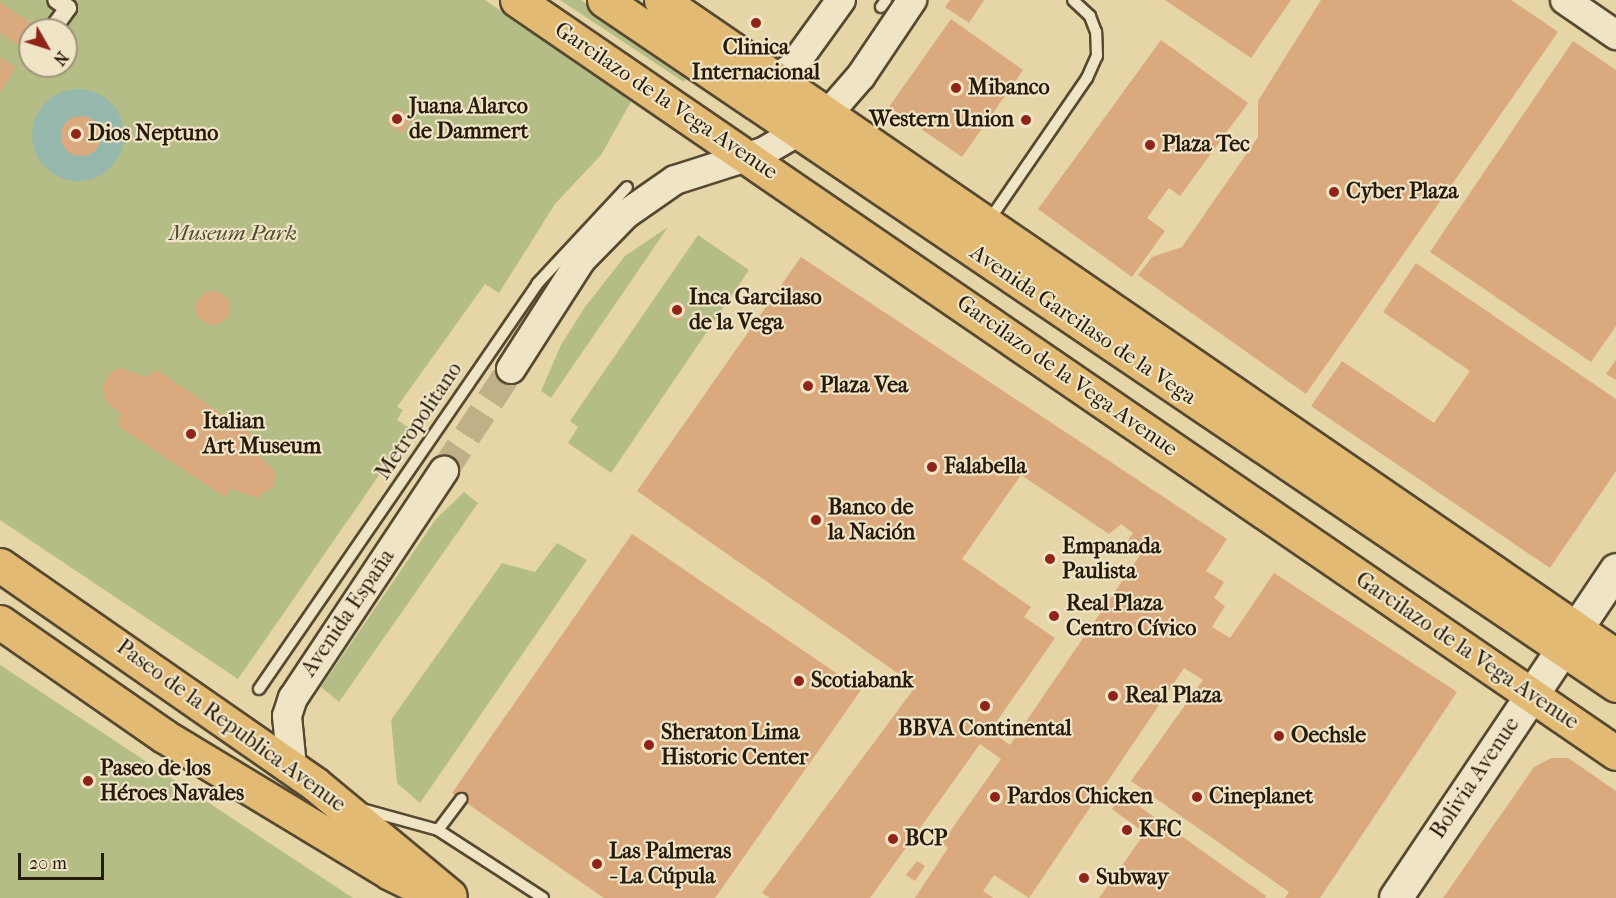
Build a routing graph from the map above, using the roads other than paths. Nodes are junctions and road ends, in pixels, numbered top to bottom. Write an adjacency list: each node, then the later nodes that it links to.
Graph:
1 (56, 0): 9 (street)
2 (517, 0): 15 (main road, Garcilazo de la Vega Avenue)
3 (604, 0): 13 (main road, Avenida Garcilaso de la Vega)
4 (661, 0): 11 (main road)
5 (841, 0): 12 (street)
6 (912, 0): 14 (street)
7 (1073, 0): 18 (lane)
8 (1566, 0): 10 (street)
9 (61, 18)
10 (1616, 35)
11 (714, 36): 12 (main road); 13 (main road)
12 (789, 76): 13 (street); 14 (main road)
13 (727, 84): 14 (main road, Avenida Garcilaso de la Vega)
14 (800, 128): 15 (street); 17 (street); 18 (main road); 24 (main road, Avenida Garcilaso de la Vega)
15 (747, 157): 17 (main road, Garcilazo de la Vega Avenue); 19 (street)
16 (627, 187): 27 (lane, Metropolitano)
17 (798, 191): 28 (main road, Garcilazo de la Vega Avenue)
18 (987, 223): 24 (main road)
19 (511, 369)
20 (444, 471): 30 (street, Avenida España)
21 (0, 565): 30 (main road, Paseo de la Republica Avenue)
22 (1616, 570): 24 (main road, Bolivia Avenue)
23 (0, 622): 34 (main road)
24 (1562, 635): 25 (main road); 26 (main road); 28 (main road, Bolivia Avenue)
25 (1616, 656)
26 (1616, 685)
27 (259, 689)
28 (1530, 696): 29 (main road, Garcilazo de la Vega Avenue); 37 (main road, Bolivia Avenue)
29 (1616, 753)
30 (292, 767): 32 (main road, Paseo de la Republica Avenue)
31 (461, 799): 33 (lane)
32 (341, 804): 33 (lane); 35 (main road, Paseo de la Republica Avenue)
33 (438, 830): 36 (lane)
34 (441, 898)
35 (453, 898)
36 (543, 898)
37 (1396, 898)

